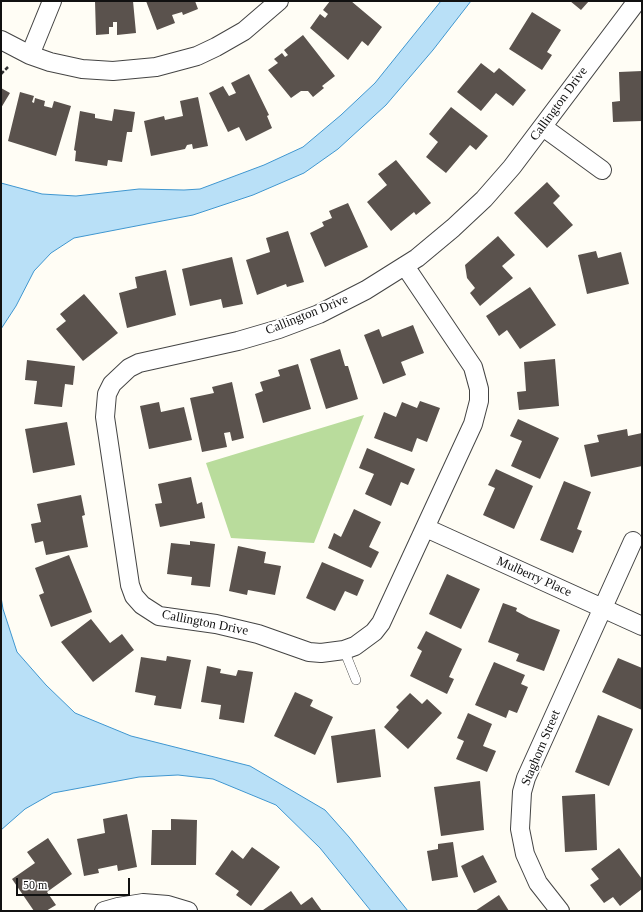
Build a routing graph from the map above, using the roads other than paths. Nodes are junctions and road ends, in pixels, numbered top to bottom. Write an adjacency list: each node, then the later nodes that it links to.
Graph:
1 (52, 1): 5 (street)
2 (279, 1): 5 (street)
3 (637, 1): 6 (street, Callington Drive)
4 (1, 40): 5 (street)
5 (30, 55)
6 (543, 127): 7 (street); 8 (street, Callington Drive)
7 (602, 170)
8 (405, 266): 9 (street, Callington Drive); 13 (street, Callington Drive)
9 (426, 528): 11 (street, Mulberry Place); 13 (street, Callington Drive)
10 (633, 541): 11 (street, Staghorn Street)
11 (603, 608): 12 (street, Mulberry Place); 17 (street, Staghorn Street)
12 (642, 626)
13 (344, 650): 14 (lane)
14 (356, 680)
15 (104, 911): 16 (street)
16 (188, 911)
17 (560, 911)

